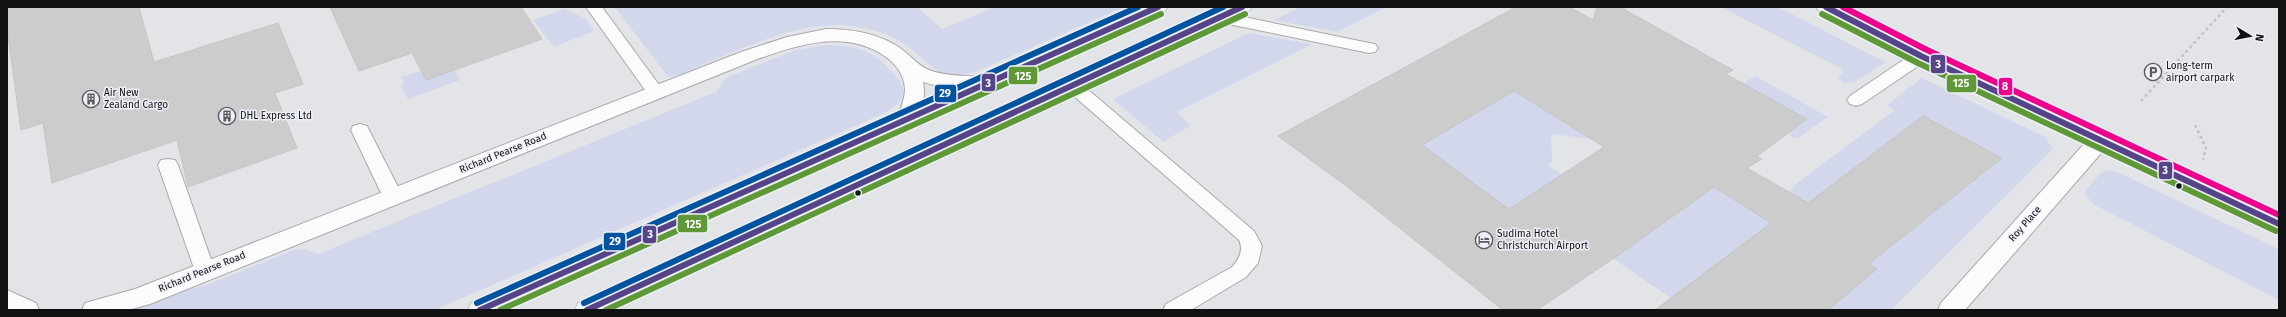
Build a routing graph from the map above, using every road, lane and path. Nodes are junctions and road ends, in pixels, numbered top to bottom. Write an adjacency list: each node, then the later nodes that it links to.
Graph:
1 (594, 7): 12 (lane)
2 (1158, 7): 10 (main road)
3 (1242, 7): 6 (main road)
4 (1826, 7): 8 (street)
5 (2227, 7): 14 (path)
6 (1220, 17): 7 (lane); 11 (main road)
7 (1369, 48)
8 (1920, 56): 13 (lane); 18 (street)
9 (910, 68): 10 (street, Richard Pearse Road); 12 (street, Richard Pearse Road); 15 (street)
10 (985, 84): 15 (main road)
11 (1073, 86): 28 (main road); 29 (lane)
12 (656, 93): 21 (street, Richard Pearse Road)
13 (1856, 100)
14 (2141, 101)
15 (908, 119): 27 (main road)
16 (2195, 125): 19 (path)
17 (360, 130): 21 (lane)
18 (2101, 139): 22 (street); 30 (street, Roy Place)
19 (2202, 163)
20 (168, 165): 23 (lane)
21 (393, 197): 23 (street, Richard Pearse Road)
22 (2279, 224)
23 (205, 271): 26 (street, Richard Pearse Road)
24 (7, 299): 25 (street)
25 (27, 310)
26 (94, 310)
27 (480, 310)
28 (587, 310)
29 (1174, 310)
30 (1950, 310)

